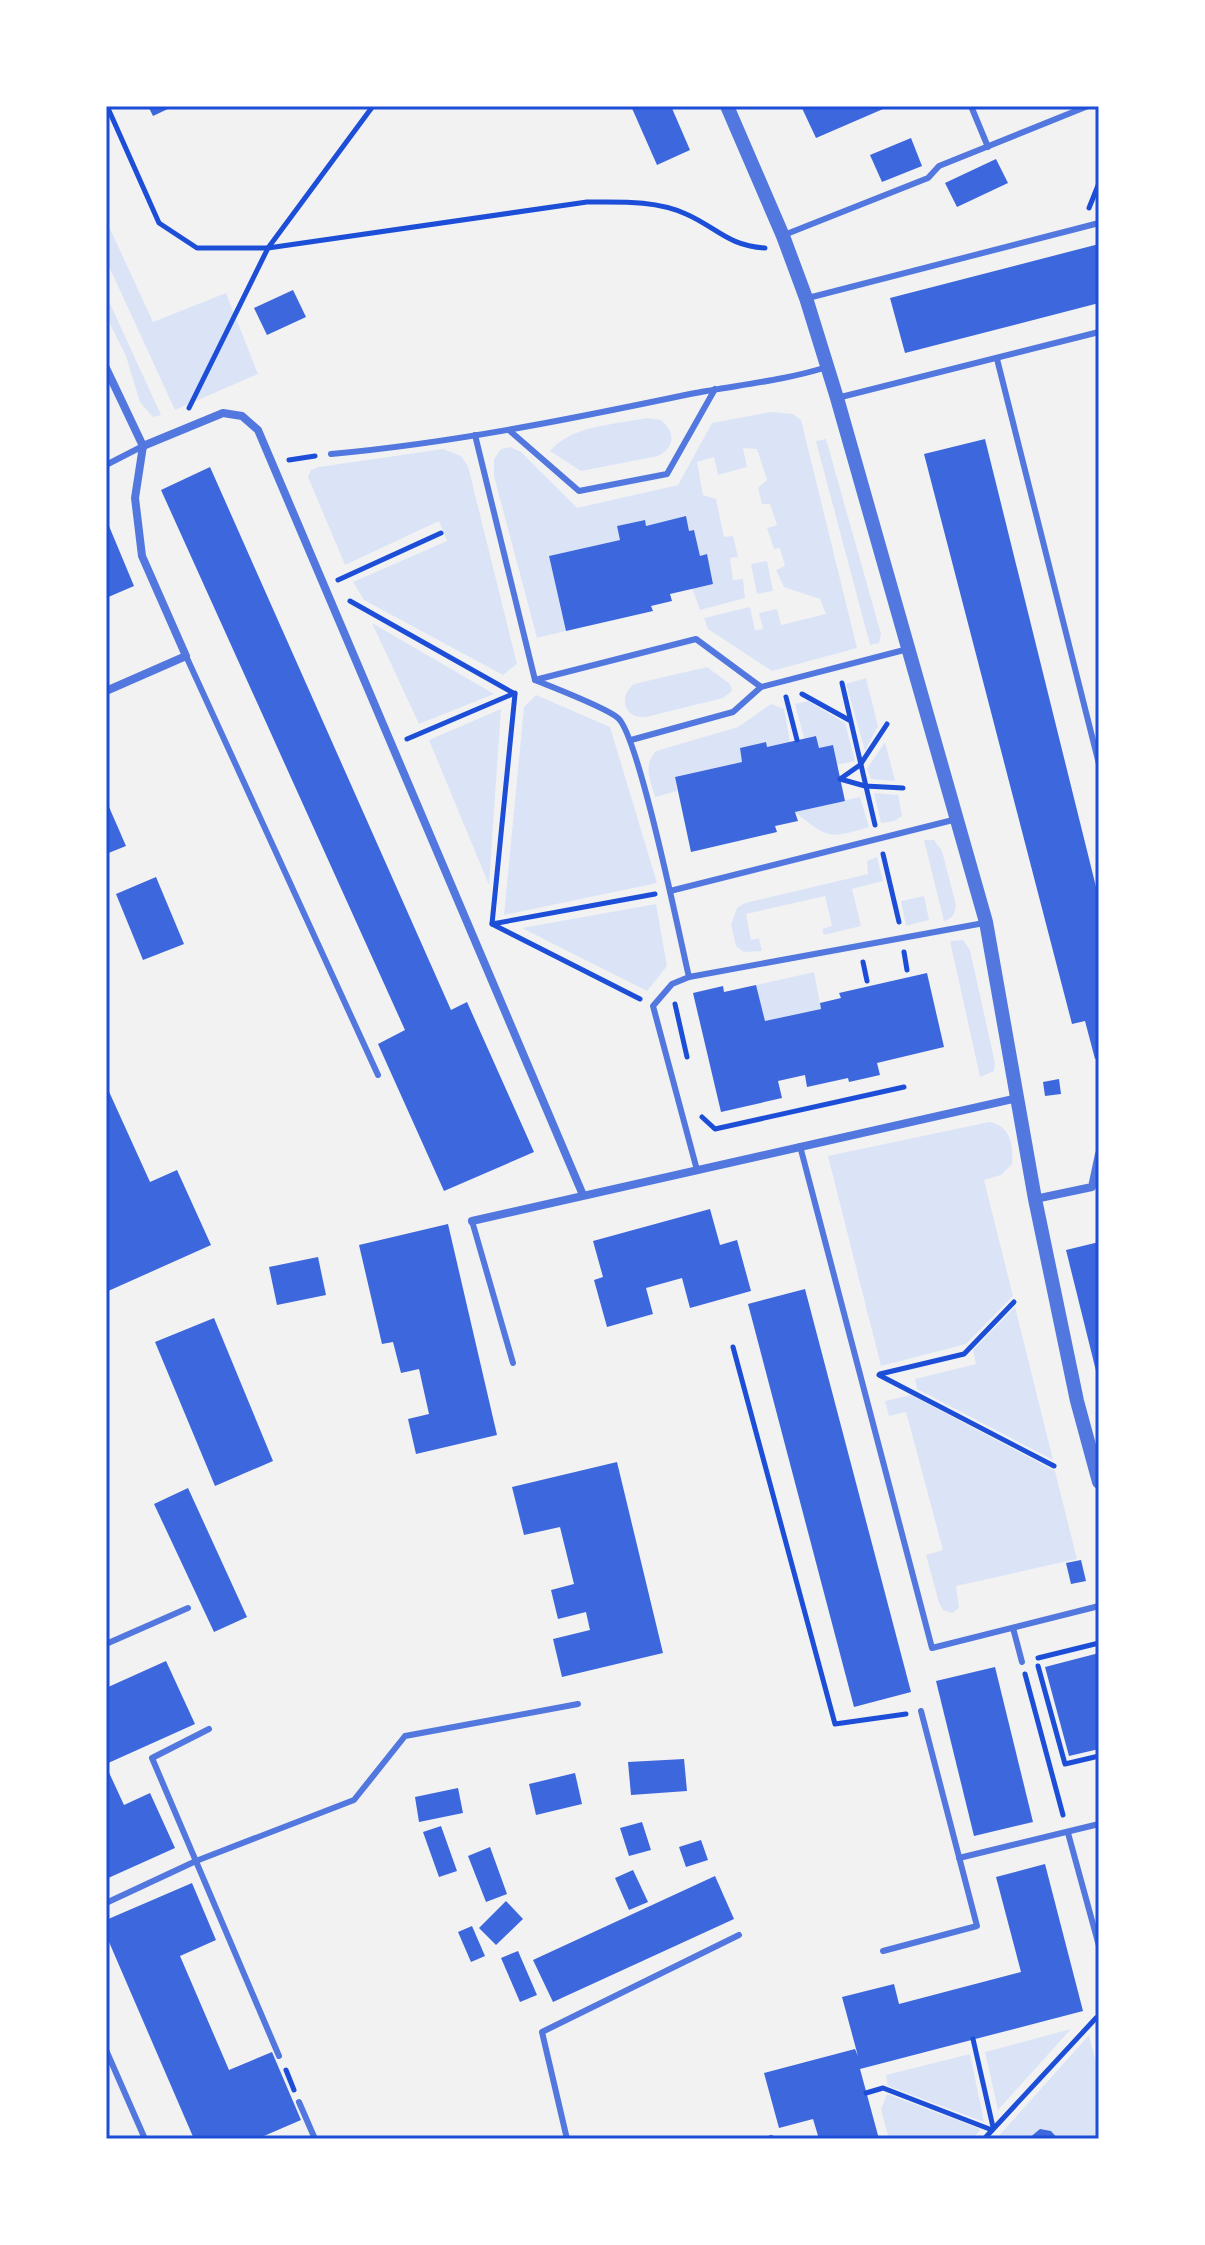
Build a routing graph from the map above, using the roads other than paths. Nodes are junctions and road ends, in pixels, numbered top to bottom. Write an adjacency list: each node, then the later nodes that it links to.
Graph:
1 (727, 106): 6 (street)
2 (971, 106): 4 (lane)
3 (1088, 106): 4 (lane)
4 (988, 147): 6 (lane)
5 (1099, 223): 7 (lane)
6 (783, 236): 7 (street)
7 (806, 298): 10 (street)
8 (1099, 332): 9 (lane)
9 (997, 359): 13 (lane); 25 (lane)
10 (827, 367): 12 (lane); 13 (street)
11 (106, 368): 16 (street)
12 (715, 389): 14 (lane); 14 (lane)
13 (837, 398): 19 (street)
14 (510, 431): 15 (lane)
15 (475, 435): 17 (lane); 21 (lane)
16 (143, 446): 18 (lane); 20 (street); 36 (street)
17 (331, 454)
18 (106, 465)
19 (908, 649): 22 (lane); 26 (street)
20 (186, 656): 23 (street); 30 (lane)
21 (535, 680): 22 (lane); 24 (lane)
22 (761, 687): 24 (lane)
23 (106, 691)
24 (631, 740): 27 (lane)
25 (1099, 764)
26 (958, 819): 27 (lane); 28 (street)
27 (670, 891): 29 (lane)
28 (986, 922): 29 (lane); 31 (street)
29 (689, 977): 34 (lane)
30 (378, 1075)
31 (1018, 1098): 32 (street); 38 (street)
32 (800, 1146): 34 (street); 44 (lane)
33 (1099, 1154): 35 (street)
34 (697, 1170): 36 (street)
35 (1092, 1187): 37 (lane); 38 (street)
36 (583, 1195): 39 (street)
37 (1099, 1196)
38 (1035, 1199): 41 (street)
39 (472, 1221): 40 (lane)
40 (513, 1363)
41 (1099, 1482)
42 (1099, 1606): 44 (lane)
43 (188, 1608): 45 (lane)
44 (1013, 1628): 46 (lane)
45 (106, 1644)
46 (1022, 1662)
47 (578, 1704): 53 (lane)
48 (921, 1711): 52 (lane)
49 (209, 1729): 53 (lane)
50 (1099, 1824): 51 (lane)
51 (1068, 1833): 52 (lane); 56 (lane)
52 (959, 1858): 57 (lane)
53 (196, 1861): 54 (lane); 59 (lane)
54 (106, 1903)
55 (739, 1935): 64 (lane)
56 (1099, 1946)
57 (883, 1951)
58 (106, 2050): 62 (lane)
59 (279, 2056)
60 (299, 2102): 61 (lane)
61 (314, 2137): 63 (lane)
62 (145, 2139)
63 (306, 2139)
64 (567, 2139)

